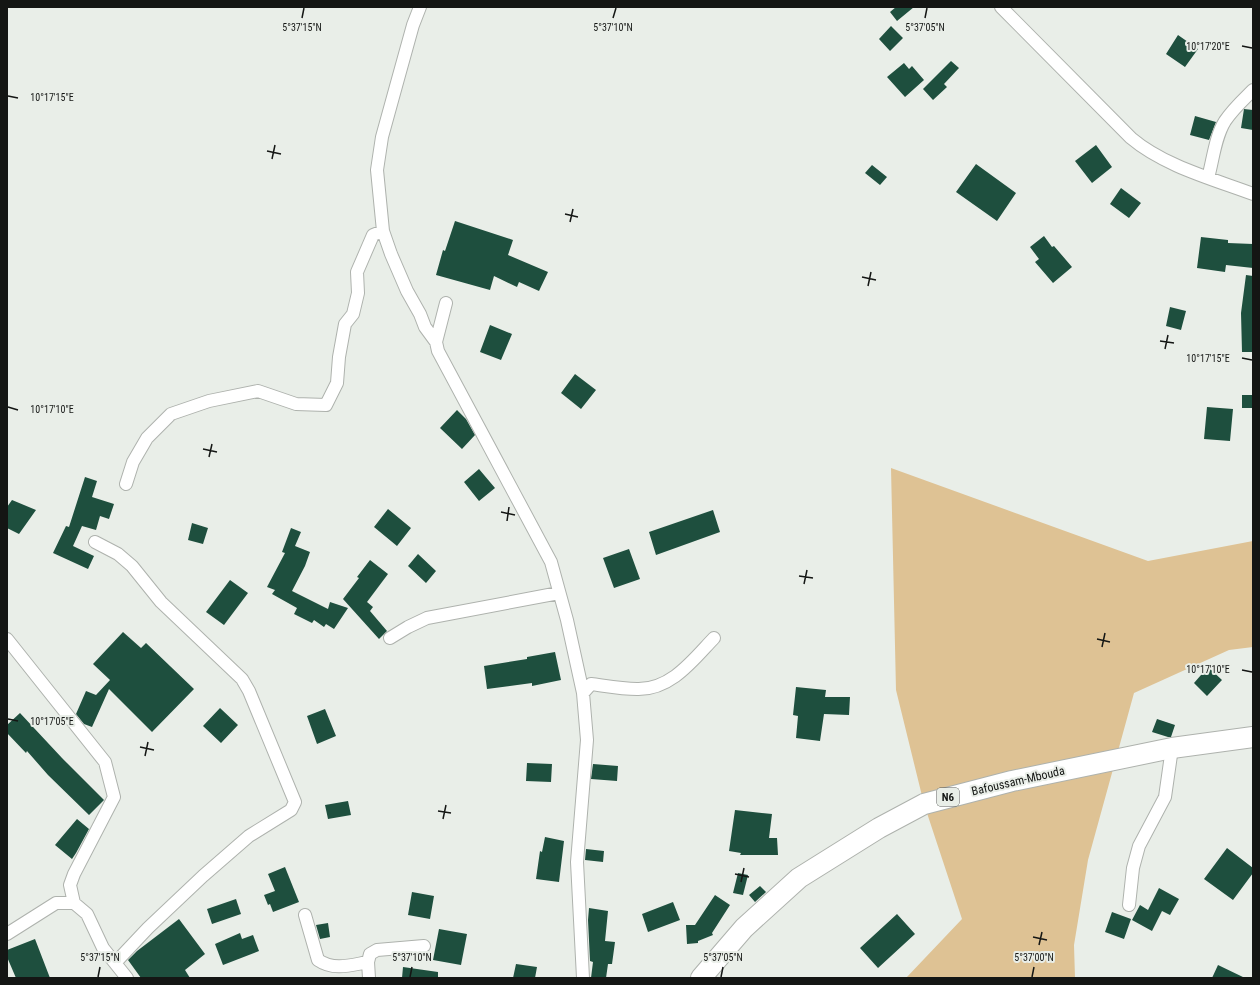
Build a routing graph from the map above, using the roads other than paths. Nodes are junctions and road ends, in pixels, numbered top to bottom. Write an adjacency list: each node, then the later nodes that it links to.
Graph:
1 (420, 7): 6 (street)
2 (1001, 7): 4 (street)
3 (1253, 90): 4 (street)
4 (1208, 178): 5 (street)
5 (1253, 194)
6 (383, 231): 8 (street); 9 (street)
7 (446, 302): 8 (street)
8 (436, 342): 11 (street)
9 (126, 484)
10 (96, 542): 24 (street)
11 (559, 593): 12 (street); 15 (street)
12 (390, 638)
13 (714, 638): 15 (street)
14 (7, 640): 18 (street)
15 (583, 693): 27 (street)
16 (1253, 737): 17 (highway, Bafoussam-Mbouda / N6)
17 (1172, 748): 19 (street); 28 (highway, Bafoussam-Mbouda / N6)
18 (74, 903): 21 (street); 24 (street)
19 (1129, 905)
20 (305, 915): 23 (street)
21 (7, 934)
22 (424, 946): 23 (street)
23 (368, 962): 26 (street)
24 (115, 963): 25 (street)
25 (127, 978)
26 (369, 978)
27 (584, 978)
28 (700, 978)

